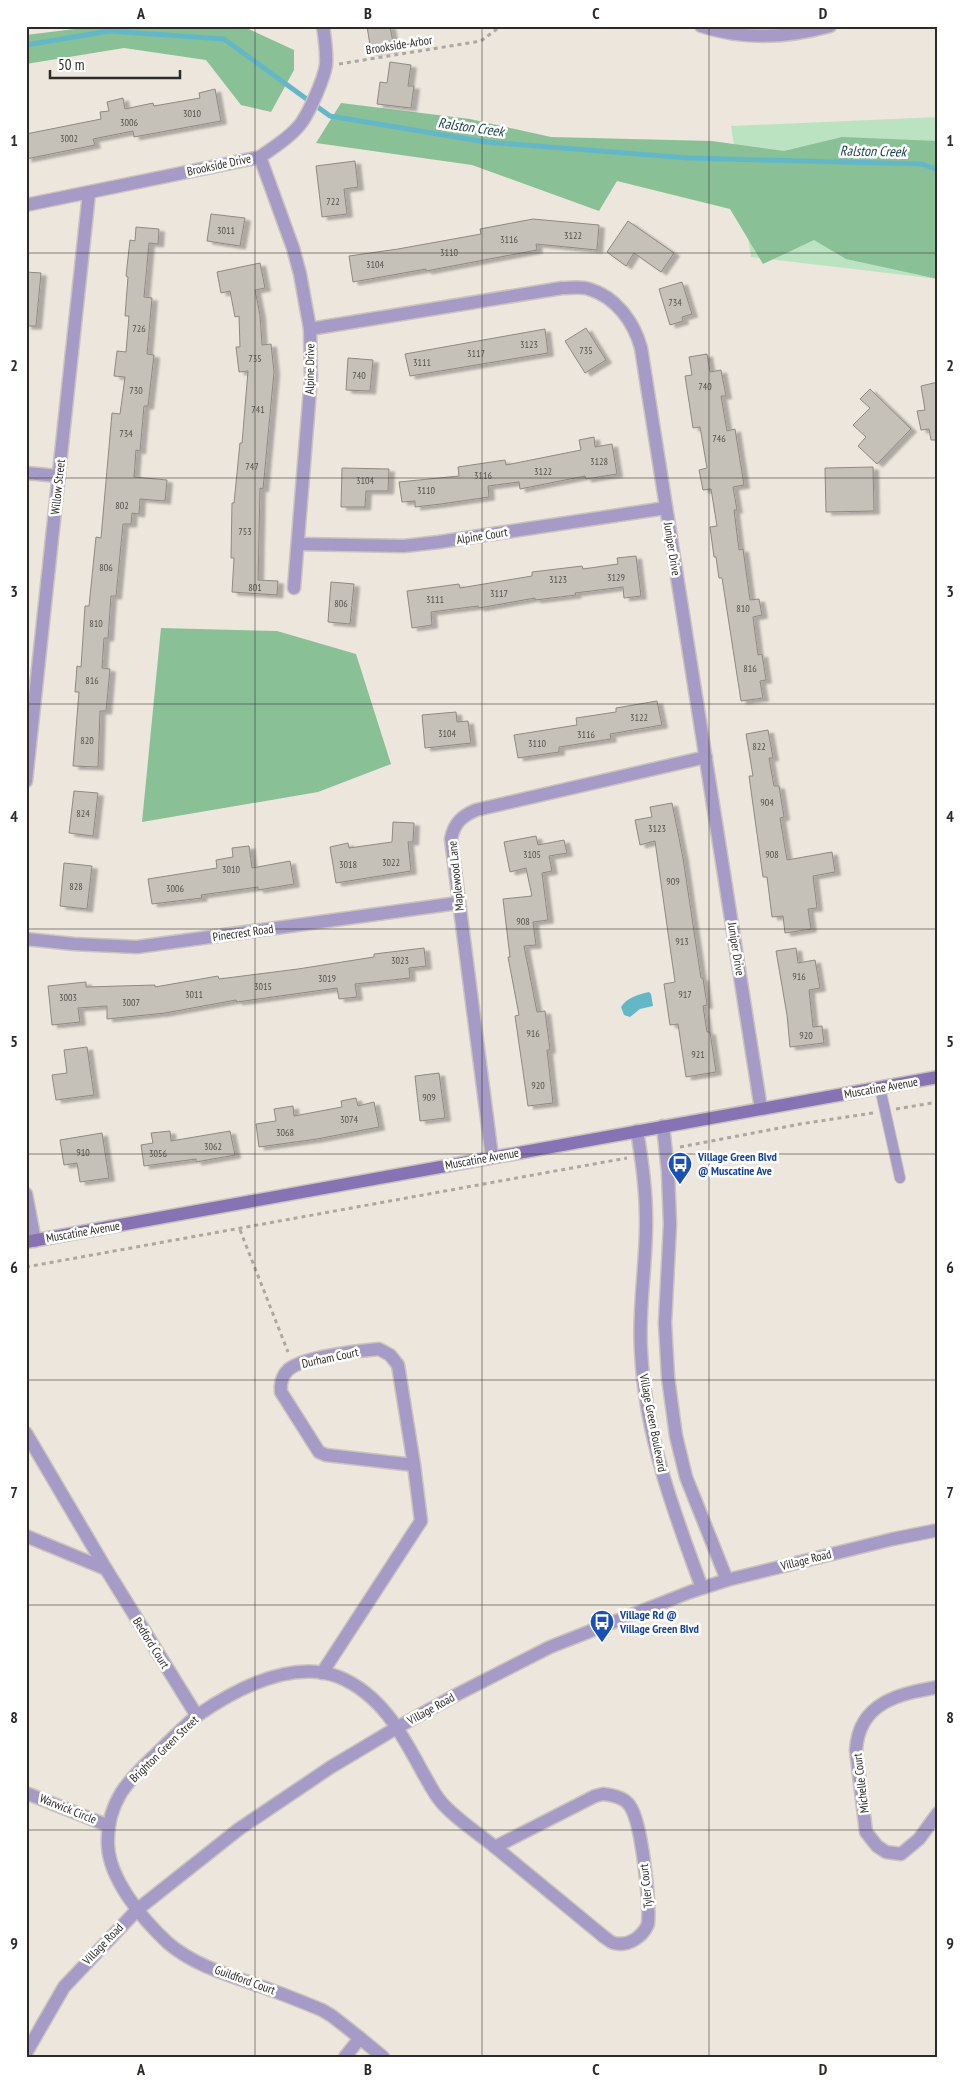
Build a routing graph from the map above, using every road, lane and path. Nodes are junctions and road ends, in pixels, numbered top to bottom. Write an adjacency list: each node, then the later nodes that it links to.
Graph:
1 (324, 26): 5 (street, Brookside Drive)
2 (500, 26): 5 (path, Brookside-Arbor)
3 (701, 26): 4 (street)
4 (830, 26)
5 (326, 66): 6 (street, Brookside Drive)
6 (260, 156): 7 (street, Brookside Drive); 9 (street, Alpine Drive)
7 (88, 193): 8 (street, Brookside Drive); 11 (street, Willow Street)
8 (26, 205)
9 (310, 329): 12 (street, Juniper Drive); 13 (street, Alpine Drive)
10 (26, 473): 11 (street)
11 (59, 476): 16 (street, Willow Street)
12 (666, 508): 13 (street, Alpine Court); 15 (street, Juniper Drive)
13 (298, 544): 14 (street, Alpine Drive)
14 (294, 588)
15 (706, 757): 17 (street, Maplewood Lane); 22 (street, Juniper Drive)
16 (26, 781)
17 (458, 903): 18 (street, Pinecrest Road); 28 (street, Maplewood Lane)
18 (26, 939)
19 (938, 1077): 20 (main road, Muscatine Avenue)
20 (880, 1088): 22 (main road, Muscatine Avenue); 23 (lane)
21 (938, 1102): 23 (path)
22 (761, 1110): 24 (main road, Muscatine Avenue)
23 (885, 1111): 26 (path); 29 (lane)
24 (662, 1126): 25 (main road, Muscatine Avenue); 26 (street, Village Green Boulevard)
25 (637, 1131): 27 (street, Village Green Boulevard); 28 (main road, Muscatine Avenue)
26 (666, 1150): 40 (street, Village Green Boulevard)
27 (641, 1156): 31 (path); 41 (street, Village Green Boulevard)
28 (492, 1157): 32 (main road, Muscatine Avenue)
29 (900, 1178)
30 (26, 1194): 32 (street)
31 (240, 1230): 33 (path); 34 (path)
32 (31, 1242)
33 (26, 1267)
34 (291, 1359)
35 (26, 1433): 39 (street, Bedford Court)
36 (414, 1465): 36 (street, Durham Court); 42 (street, Durham Court)
37 (938, 1530): 40 (street, Village Road)
38 (26, 1536): 39 (street)
39 (106, 1570): 44 (street, Bedford Court)
40 (726, 1580): 41 (street, Village Road)
41 (702, 1588): 45 (street, Village Road)
42 (322, 1673): 44 (street, Brighton Green Street); 45 (street, Brighton Green Street)
43 (938, 1687): 47 (street, Michelle Court)
44 (197, 1716): 48 (street, Brighton Green Street)
45 (398, 1728): 49 (street, Tyler Court); 50 (street, Village Road)
46 (26, 1792): 48 (street, Warwick Circle)
47 (938, 1813)
48 (109, 1826): 50 (street, Brighton Green Street)
49 (495, 1847): 49 (street, Tyler Court)
50 (138, 1909): 51 (street, Guildford Court); 52 (street, Village Road)
51 (360, 2038): 53 (street); 54 (street, Guildford Court)
52 (27, 2051)
53 (345, 2057)
54 (382, 2057)

